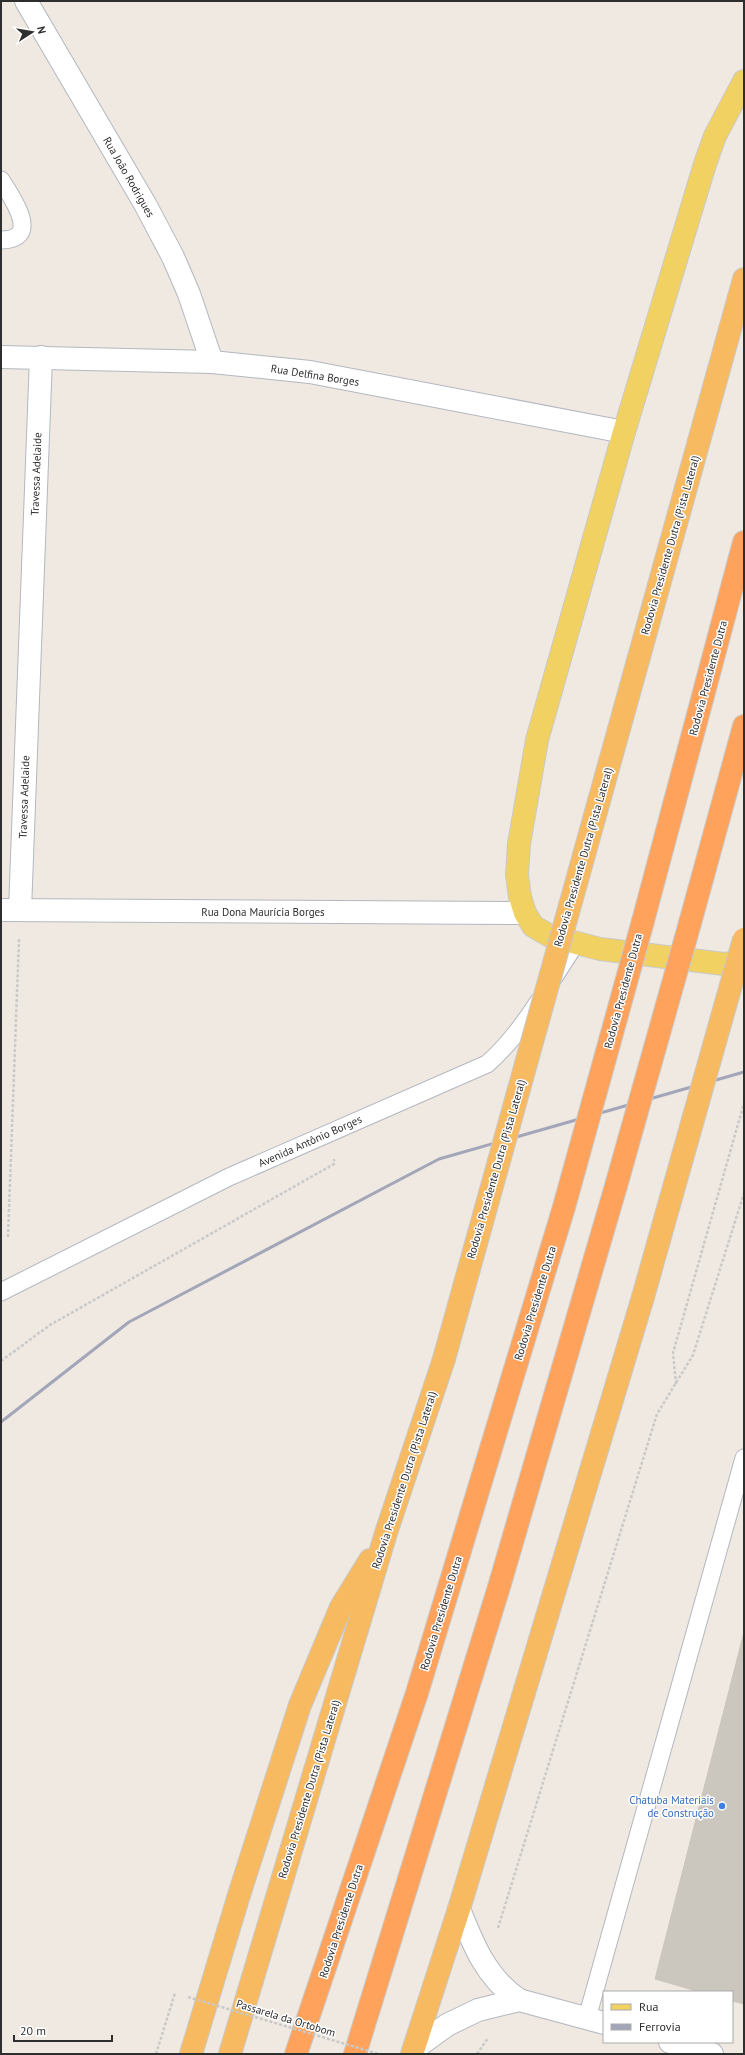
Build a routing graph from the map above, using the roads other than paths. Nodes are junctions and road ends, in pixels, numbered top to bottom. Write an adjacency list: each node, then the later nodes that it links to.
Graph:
1 (26, 1): 8 (street, Rua João Rodrigues)
2 (744, 81): 9 (main road)
3 (1, 180): 4 (lane)
4 (1, 240)
5 (744, 279): 19 (highway, Rodovia Presidente Dutra (Pista Lateral), bridge)
6 (1, 357): 7 (street, Rua Delfina Borges)
7 (41, 357): 8 (street, Rua Delfina Borges); 12 (street, Travessa Adelaide)
8 (212, 362): 9 (street, Rua Delfina Borges)
9 (624, 432): 13 (main road)
10 (744, 542): 27 (highway, Rodovia Presidente Dutra, bridge)
11 (744, 726): 28 (highway, bridge)
12 (10, 910): 13 (street, Rua Dona Maurícia Borges)
13 (525, 913): 15 (main road)
14 (744, 939): 20 (highway, bridge)
15 (576, 943): 16 (main road); 17 (lane, Avenida Antônio Borges)
16 (744, 962)
17 (1, 1292)
18 (744, 1458): 22 (lane)
19 (386, 1533): 25 (highway); 26 (highway, Rodovia Presidente Dutra (Pista Lateral))
20 (459, 1909): 21 (street); 24 (highway)
21 (519, 2000): 22 (street); 24 (street)
22 (595, 2021)
23 (674, 2043): 29 (street)
24 (413, 2052)
25 (191, 2054)
26 (230, 2054)
27 (296, 2054)
28 (354, 2054)
29 (712, 2054)

